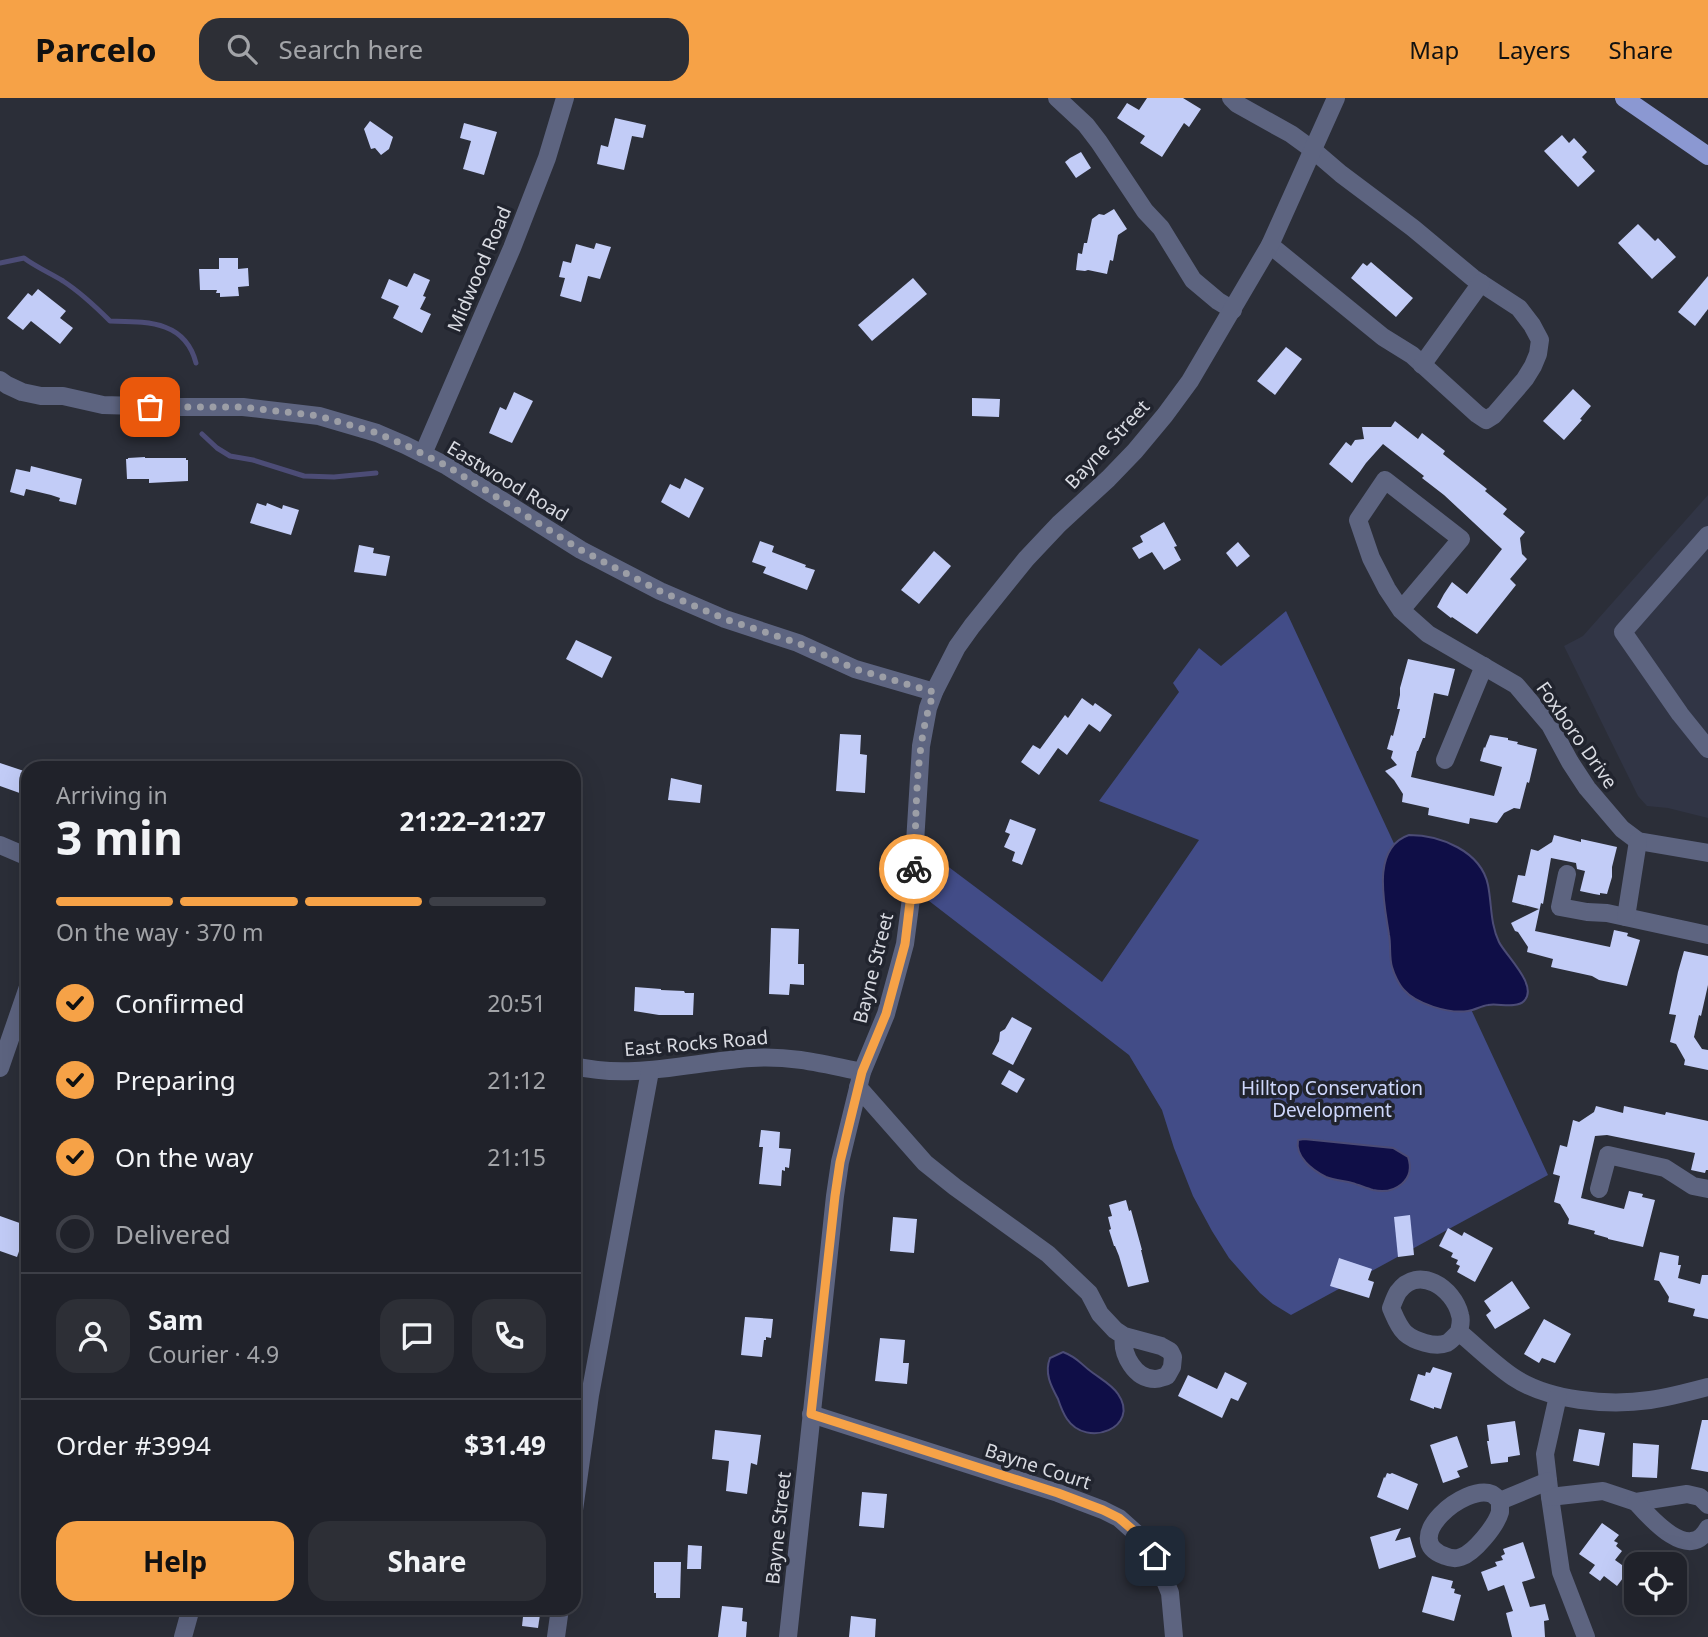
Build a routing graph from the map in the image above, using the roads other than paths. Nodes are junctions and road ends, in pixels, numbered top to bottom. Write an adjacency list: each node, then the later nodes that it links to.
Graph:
1 (565, 98): 13 (street, Midwood Road)
2 (1057, 98): 10 (street)
3 (1231, 98): 6 (street)
4 (1336, 98): 6 (street, Bayne Street)
5 (1624, 98): 7 (main road)
6 (1313, 150): 8 (street, Bayne Street); 9 (street)
7 (1708, 156)
8 (1270, 245): 10 (street, Bayne Street); 11 (street)
9 (1481, 283): 11 (street); 11 (street)
10 (1233, 310): 17 (street, Bayne Street)
11 (1422, 365)
12 (0, 380): 13 (street, Eastwood Road)
13 (423, 454): 17 (street, Eastwood Road)
14 (1708, 535): 18 (street)
15 (1401, 610): 15 (street, Foxboro Drive); 16 (street, Foxboro Drive)
16 (1484, 666): 19 (street); 20 (street, Foxboro Drive)
17 (934, 692): 31 (street, Bayne Street)
18 (1708, 749)
19 (1445, 760)
20 (1638, 841): 22 (street); 25 (street)
21 (0, 845): 23 (street)
22 (1708, 853)
23 (21, 854)
24 (1567, 874): 25 (street)
25 (1626, 917): 26 (street)
26 (1708, 935)
27 (21, 1007): 28 (street)
28 (1, 1065)
29 (581, 1068): 30 (street, East Rocks Road)
30 (650, 1071): 31 (street, East Rocks Road); 39 (street)
31 (860, 1080): 35 (street); 38 (street, Bayne Street)
32 (1599, 1189): 33 (street)
33 (1708, 1189)
34 (1459, 1332): 37 (street)
35 (1124, 1336)
36 (1708, 1387): 37 (street)
37 (1558, 1396): 40 (street)
38 (811, 1414): 49 (street, Bayne Street); 50 (street, Bayne Court)
39 (581, 1460)
40 (1549, 1489): 41 (street); 42 (street); 51 (street)
41 (1500, 1501)
42 (1636, 1502): 43 (street); 44 (street)
43 (1708, 1505)
44 (1708, 1528)
45 (189, 1615): 47 (street)
46 (559, 1615): 48 (street)
47 (183, 1637)
48 (556, 1637)
49 (788, 1637)
50 (1174, 1637)
51 (1586, 1637)

